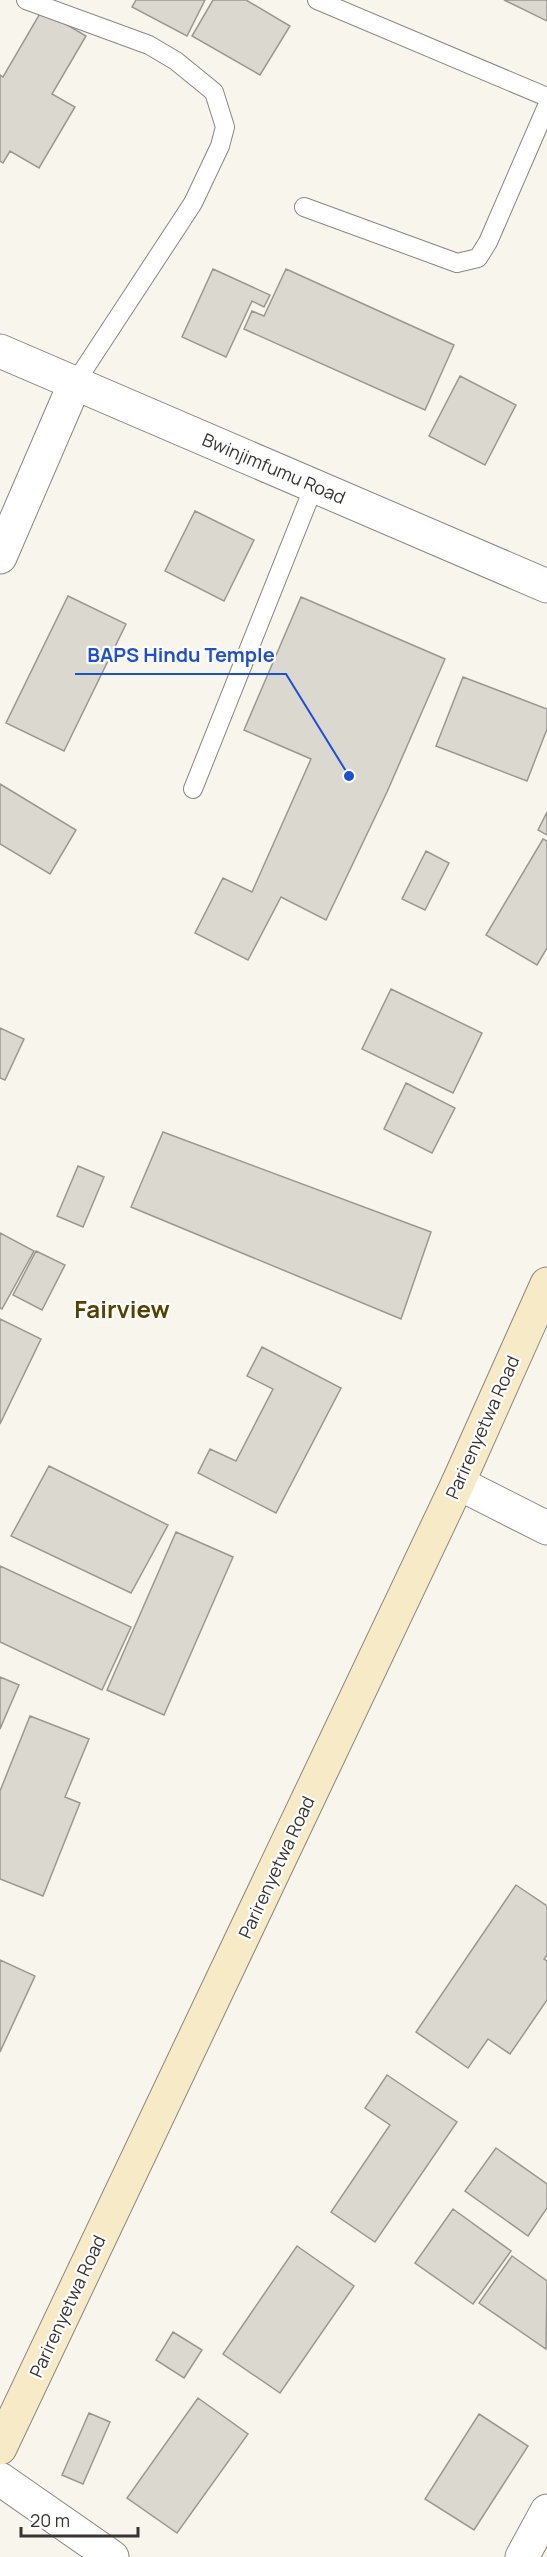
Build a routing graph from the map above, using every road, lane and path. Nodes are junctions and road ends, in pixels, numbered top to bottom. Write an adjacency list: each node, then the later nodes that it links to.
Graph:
1 (26, 0): 7 (lane)
2 (317, 0): 3 (lane)
3 (547, 97)
4 (547, 106): 5 (lane)
5 (304, 207)
6 (0, 351): 7 (street, Bwinjimfumu Road)
7 (75, 383): 8 (street, Bwinjimfumu Road); 9 (street)
8 (314, 486): 10 (street, Bwinjimfumu Road); 11 (lane)
9 (0, 557)
10 (547, 586)
11 (193, 789)
12 (547, 1284): 13 (main road, Parirenyetwa Road)
13 (458, 1483): 14 (street); 15 (main road, Parirenyetwa Road)
14 (547, 1528)
15 (0, 2448)
16 (0, 2479): 18 (street)
17 (547, 2511): 19 (street)
18 (111, 2557)
19 (522, 2557)

